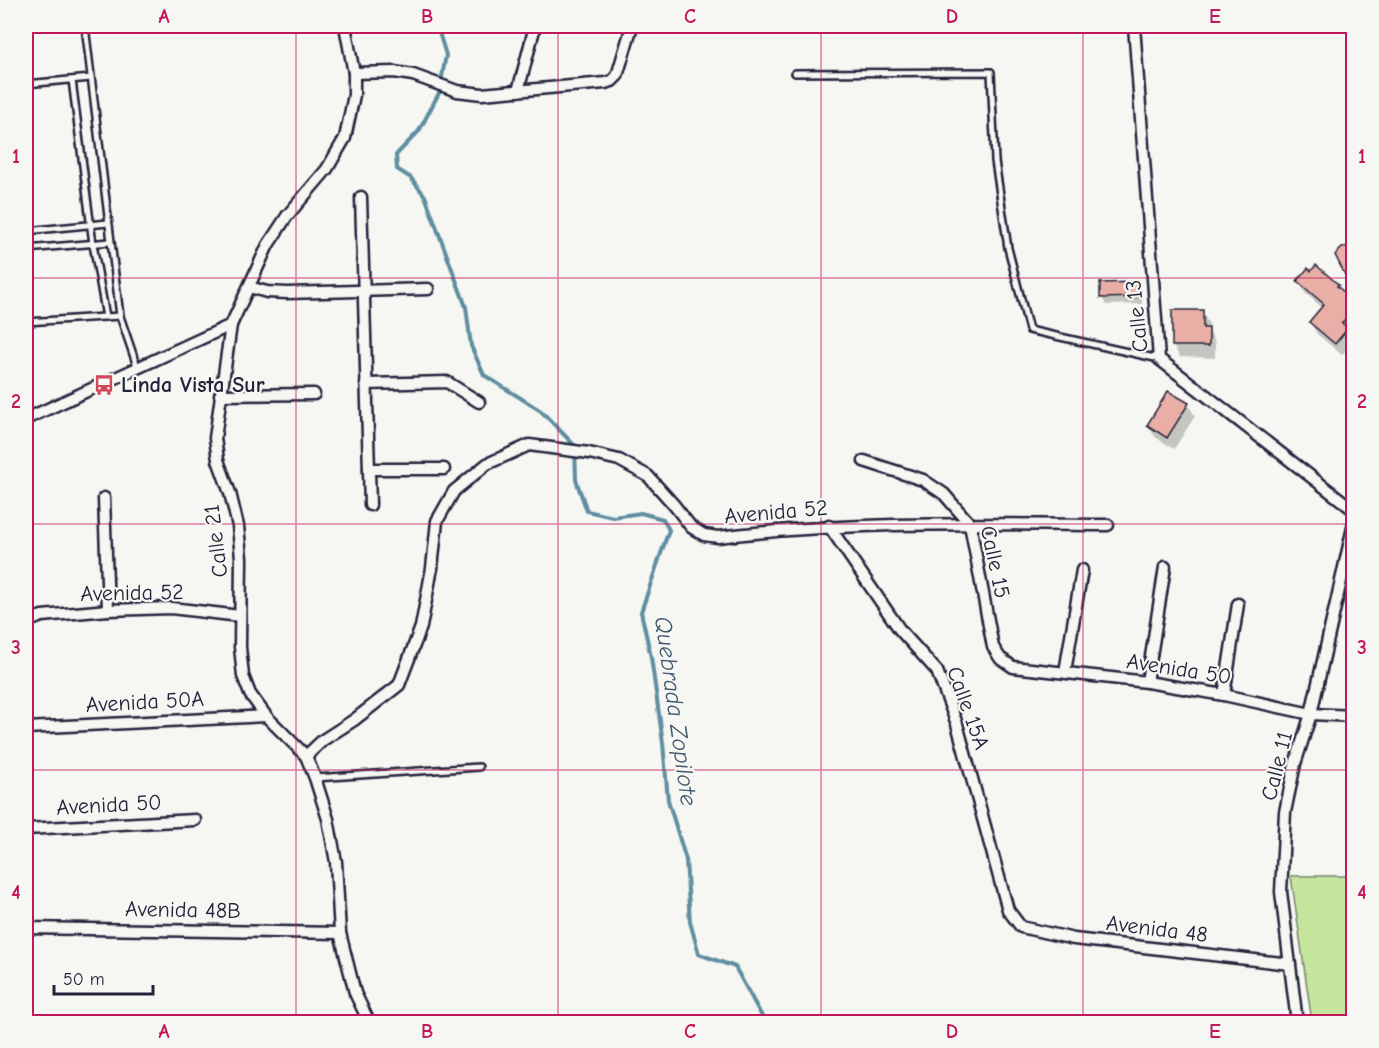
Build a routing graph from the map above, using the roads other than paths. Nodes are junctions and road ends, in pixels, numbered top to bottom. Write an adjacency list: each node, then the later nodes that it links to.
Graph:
1 (85, 26): 8 (lane)
2 (345, 26): 6 (street, Calle 21)
3 (535, 26): 11 (street)
4 (632, 26): 11 (street)
5 (1134, 26): 26 (street, Calle 13)
6 (354, 73): 11 (street); 19 (street, Calle 21)
7 (795, 74): 26 (lane)
8 (91, 78): 9 (lane); 13 (lane)
9 (72, 80): 10 (lane); 14 (lane)
10 (26, 84)
11 (518, 91)
12 (361, 197): 21 (street)
13 (108, 223): 14 (lane); 16 (lane)
14 (91, 225): 15 (lane); 17 (lane)
15 (26, 231)
16 (110, 242): 17 (lane); 22 (lane)
17 (93, 244): 18 (lane); 23 (lane)
18 (26, 249)
19 (249, 287): 21 (street); 25 (street, Calle 21)
20 (428, 289): 21 (street)
21 (364, 291): 28 (street)
22 (120, 316): 23 (lane); 27 (lane)
23 (106, 317): 24 (lane)
24 (26, 322)
25 (231, 325): 27 (street); 30 (street, Calle 21)
26 (1159, 359): 38 (street, Calle 13)
27 (138, 369): 32 (street)
28 (366, 384): 31 (street); 34 (street)
29 (314, 394): 30 (street)
30 (220, 396): 48 (street, Calle 21)
31 (479, 402)
32 (26, 419)
33 (864, 461): 40 (street, Calle 15)
34 (369, 469): 35 (street); 37 (street)
35 (444, 469)
36 (104, 498): 47 (street)
37 (370, 506)
38 (1353, 510)
39 (1353, 523): 43 (street, Calle 11)
40 (970, 524): 41 (street, Avenida 52); 42 (street, Avenida 52); 50 (street, Calle 15)
41 (1108, 525)
42 (829, 526): 58 (street, Avenida 52); 63 (street, Calle 15A)
43 (1352, 546): 54 (street, Calle 11)
44 (1165, 567): 52 (street)
45 (1082, 570): 51 (street)
46 (1238, 604): 53 (street)
47 (108, 610): 48 (street, Avenida 52); 49 (street, Avenida 52)
48 (240, 616): 55 (street, Calle 21)
49 (26, 622)
50 (1000, 658): 51 (street, Avenida 50)
51 (1065, 672): 52 (street, Avenida 50)
52 (1147, 682): 53 (street, Avenida 50)
53 (1224, 694): 54 (street, Avenida 50)
54 (1311, 714): 56 (street, Avenida 50); 66 (street, Calle 11)
55 (266, 716): 57 (street, Avenida 50A); 58 (street, Calle 21)
56 (1353, 716)
57 (26, 728)
58 (306, 756): 60 (street, Calle 21)
59 (479, 767): 60 (lane)
60 (315, 778): 65 (street, Calle 21)
61 (195, 820): 62 (street, Avenida 50)
62 (26, 829)
63 (1021, 927): 66 (street, Avenida 48)
64 (26, 928): 65 (street, Avenida 48B)
65 (340, 933): 67 (street, Calle 21)
66 (1290, 964): 68 (street, Calle 11)
67 (369, 1023)
68 (1297, 1023)

